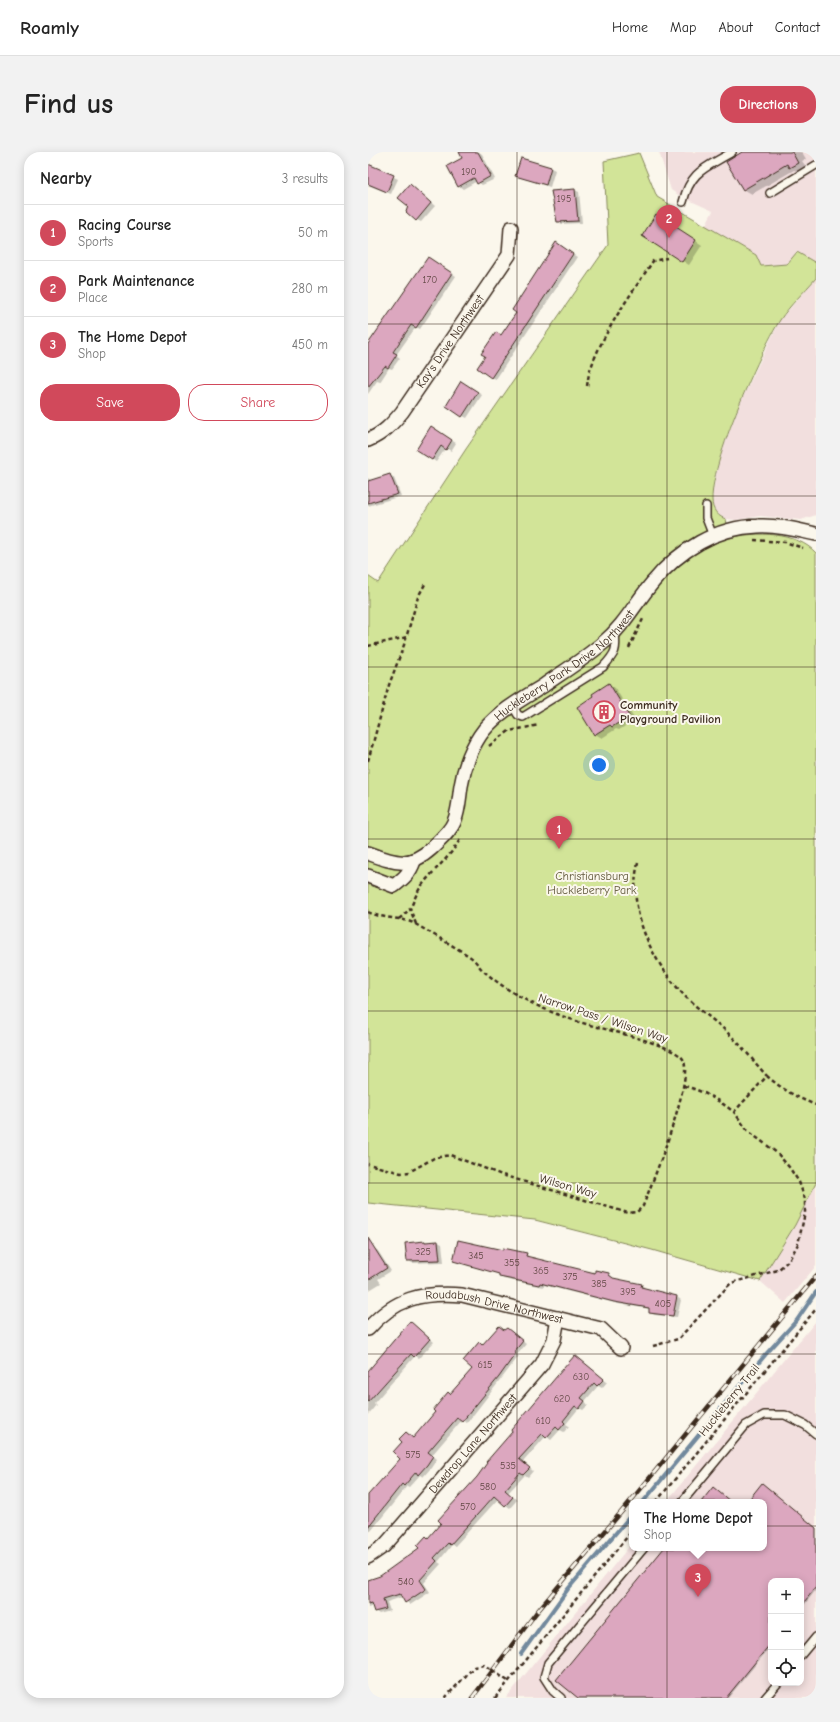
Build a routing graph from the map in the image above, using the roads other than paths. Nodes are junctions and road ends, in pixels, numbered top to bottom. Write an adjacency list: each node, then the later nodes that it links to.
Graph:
1 (732, 152): 4 (lane)
2 (816, 165): 3 (lane)
3 (770, 193)
4 (683, 202)
5 (512, 228): 6 (street, Kay's Drive Northwest)
6 (368, 440)
7 (706, 506): 9 (lane)
8 (816, 534): 9 (street, Huckleberry Park Drive Northwest)
9 (713, 536): 10 (street, Huckleberry Park Drive Northwest)
10 (615, 632): 11 (street, Huckleberry Park Drive Northwest); 11 (lane)
11 (512, 705): 13 (street, Huckleberry Park Drive Northwest)
12 (368, 853): 13 (street)
13 (414, 861): 14 (street)
14 (368, 876)
15 (558, 1318): 16 (street, Roudabush Drive Northwest); 17 (street, Roudabush Drive Northwest); 21 (street, Dewdrop Lane Northwest)
16 (368, 1329)
17 (621, 1348)
18 (816, 1434): 19 (lane)
19 (684, 1499)
20 (641, 1551): 25 (lane)
21 (368, 1557)
22 (816, 1637): 23 (lane)
23 (804, 1651)
24 (775, 1686): 26 (lane)
25 (561, 1698)
26 (765, 1698)

